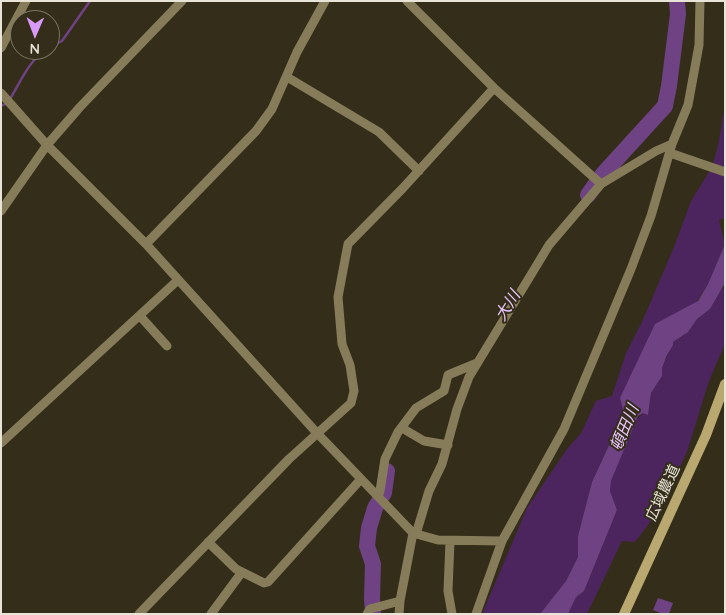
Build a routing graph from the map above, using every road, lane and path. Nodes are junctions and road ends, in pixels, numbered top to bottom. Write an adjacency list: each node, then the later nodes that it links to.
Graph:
1 (26, 1): 6 (street)
2 (182, 1): 10 (street)
3 (325, 1): 7 (street)
4 (407, 1): 8 (street)
5 (700, 1): 11 (street)
6 (1, 48)
7 (287, 77): 12 (street); 16 (street)
8 (494, 88): 12 (street); 14 (street)
9 (1, 93): 10 (street)
10 (47, 145): 15 (street); 16 (street)
11 (671, 148): 13 (street); 14 (street); 30 (street)
12 (419, 171): 23 (street)
13 (725, 172)
14 (601, 184): 20 (street)
15 (1, 211)
16 (146, 244): 17 (street)
17 (178, 280): 18 (street); 23 (street)
18 (140, 316): 19 (street); 24 (street)
19 (167, 346)
20 (476, 363): 22 (street); 25 (street)
21 (725, 384): 40 (street, 広域農道)
22 (402, 428): 25 (street); 27 (street)
23 (316, 432): 26 (street); 31 (street)
24 (1, 443)
25 (448, 445): 28 (street)
26 (361, 479): 27 (street); 32 (street)
27 (378, 496): 28 (street)
28 (414, 533): 29 (street); 33 (street)
29 (450, 541): 30 (street); 38 (street)
30 (502, 541): 39 (street)
31 (208, 542): 32 (street); 34 (street)
32 (242, 572): 35 (street)
33 (400, 601): 36 (street); 37 (street)
34 (139, 614)
35 (211, 614)
36 (367, 614)
37 (399, 614)
38 (452, 614)
39 (476, 614)
40 (624, 614)

